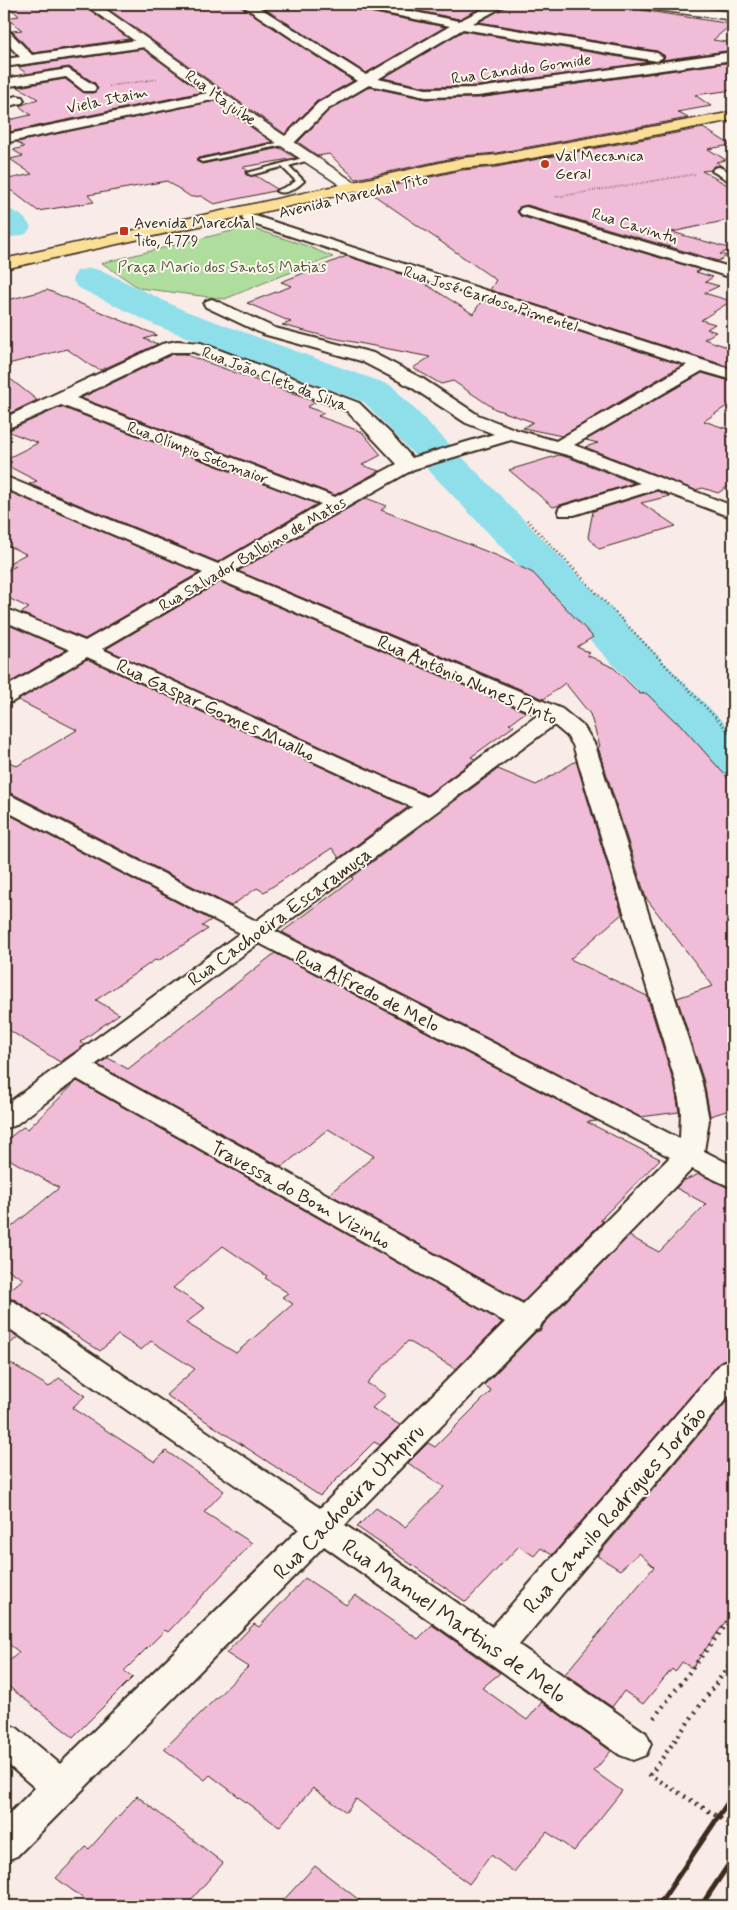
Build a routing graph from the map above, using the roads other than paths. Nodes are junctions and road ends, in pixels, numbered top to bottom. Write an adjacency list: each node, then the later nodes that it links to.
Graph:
1 (90, 4): 9 (street, Rua Itajuíbe)
2 (246, 4): 16 (street, Rua Candido Gomide)
3 (359, 4): 7 (street)
4 (502, 4): 7 (street)
5 (641, 4): 6 (street)
6 (733, 16)
7 (461, 25): 13 (street); 16 (street)
8 (4, 34): 12 (street)
9 (145, 43): 10 (street); 19 (street, Rua Itajuíbe)
10 (52, 56): 12 (street); 15 (street)
11 (733, 56): 13 (street, Rua Candido Gomide)
12 (30, 60): 14 (street)
13 (682, 61): 16 (street, Rua Candido Gomide)
14 (4, 63)
15 (68, 73): 17 (street); 18 (street)
16 (365, 80): 22 (street)
17 (4, 83)
18 (90, 88)
19 (218, 95): 21 (street, Viela Itaim); 22 (street, Rua Itajuíbe)
20 (733, 116): 25 (main road, Avenida Marechal Tito)
21 (4, 139)
22 (286, 143): 23 (street, Rua Itajuíbe); 24 (lane)
23 (310, 158): 26 (lane); 30 (street, Rua Itajuíbe)
24 (202, 160)
25 (496, 160): 30 (main road, Avenida Marechal Tito); 31 (main road, Avenida Marechal Tito)
26 (284, 165): 28 (lane); 31 (lane)
27 (719, 171): 29 (street)
28 (251, 173)
29 (733, 179)
30 (355, 188): 31 (main road, Avenida Marechal Tito)
31 (278, 201): 33 (main road, Avenida Marechal Tito); 34 (main road, Avenida Marechal Tito)
32 (526, 211): 36 (street, Rua Cavintu)
33 (250, 218): 35 (main road, Avenida Marechal Tito); 38 (street, Rua José Cardoso Pimentel)
34 (4, 264)
35 (4, 272)
36 (733, 273)
37 (212, 304): 42 (street)
38 (698, 366): 39 (street, Rua José Cardoso Pimentel); 43 (street)
39 (733, 375)
40 (60, 398): 41 (street); 44 (street, Rua João Cleto da Silva); 47 (street, Rua Olímpio Sotomaior)
41 (4, 425)
42 (511, 434): 43 (street); 44 (street, Rua Salvador Balbino de Matos)
43 (558, 446): 46 (street)
44 (416, 463): 47 (street, Rua Salvador Balbino de Matos)
45 (4, 482): 50 (street, Rua Antônio Nunes Pinto)
46 (658, 483): 48 (street); 49 (street)
47 (337, 504): 50 (street, Rua Salvador Balbino de Matos)
48 (567, 511)
49 (733, 512)
50 (218, 573): 52 (street, Rua Salvador Balbino de Matos); 54 (street, Rua Antônio Nunes Pinto)
51 (4, 614): 52 (street, Rua Gaspar Gomes Mualho)
52 (86, 649): 53 (street, Rua Salvador Balbino de Matos); 56 (street, Rua Gaspar Gomes Mualho)
53 (4, 697)
54 (554, 714): 56 (street, Rua Cachoeira Escaramuça); 60 (street, Rua Antônio Nunes Pinto)
55 (4, 801): 57 (street, Rua Alfredo de Melo)
56 (428, 806): 57 (street, Rua Cachoeira Escaramuça)
57 (257, 932): 58 (street, Rua Cachoeira Escaramuça); 60 (street, Rua Alfredo de Melo)
58 (75, 1066): 59 (street, Rua Cachoeira Escaramuça); 63 (street, Travessa do Bom Vizinho)
59 (4, 1119)
60 (688, 1155): 61 (street, Rua Alfredo de Melo); 63 (street, Rua Cachoeira Utupiru)
61 (733, 1178)
62 (4, 1310): 65 (street, Rua Manuel Martins de Melo)
63 (528, 1321): 65 (street, Rua Cachoeira Utupiru)
64 (733, 1370): 66 (street, Rua Camilo Rodrigues Jordão)
65 (322, 1528): 66 (street, Rua Manuel Martins de Melo); 69 (street, Rua Cachoeira Utupiru)
66 (496, 1648): 68 (street, Rua Manuel Martins de Melo)
67 (4, 1740): 69 (street)
68 (633, 1744)
69 (60, 1787): 70 (street, Rua Cachoeira Utupiru)
70 (4, 1844)

